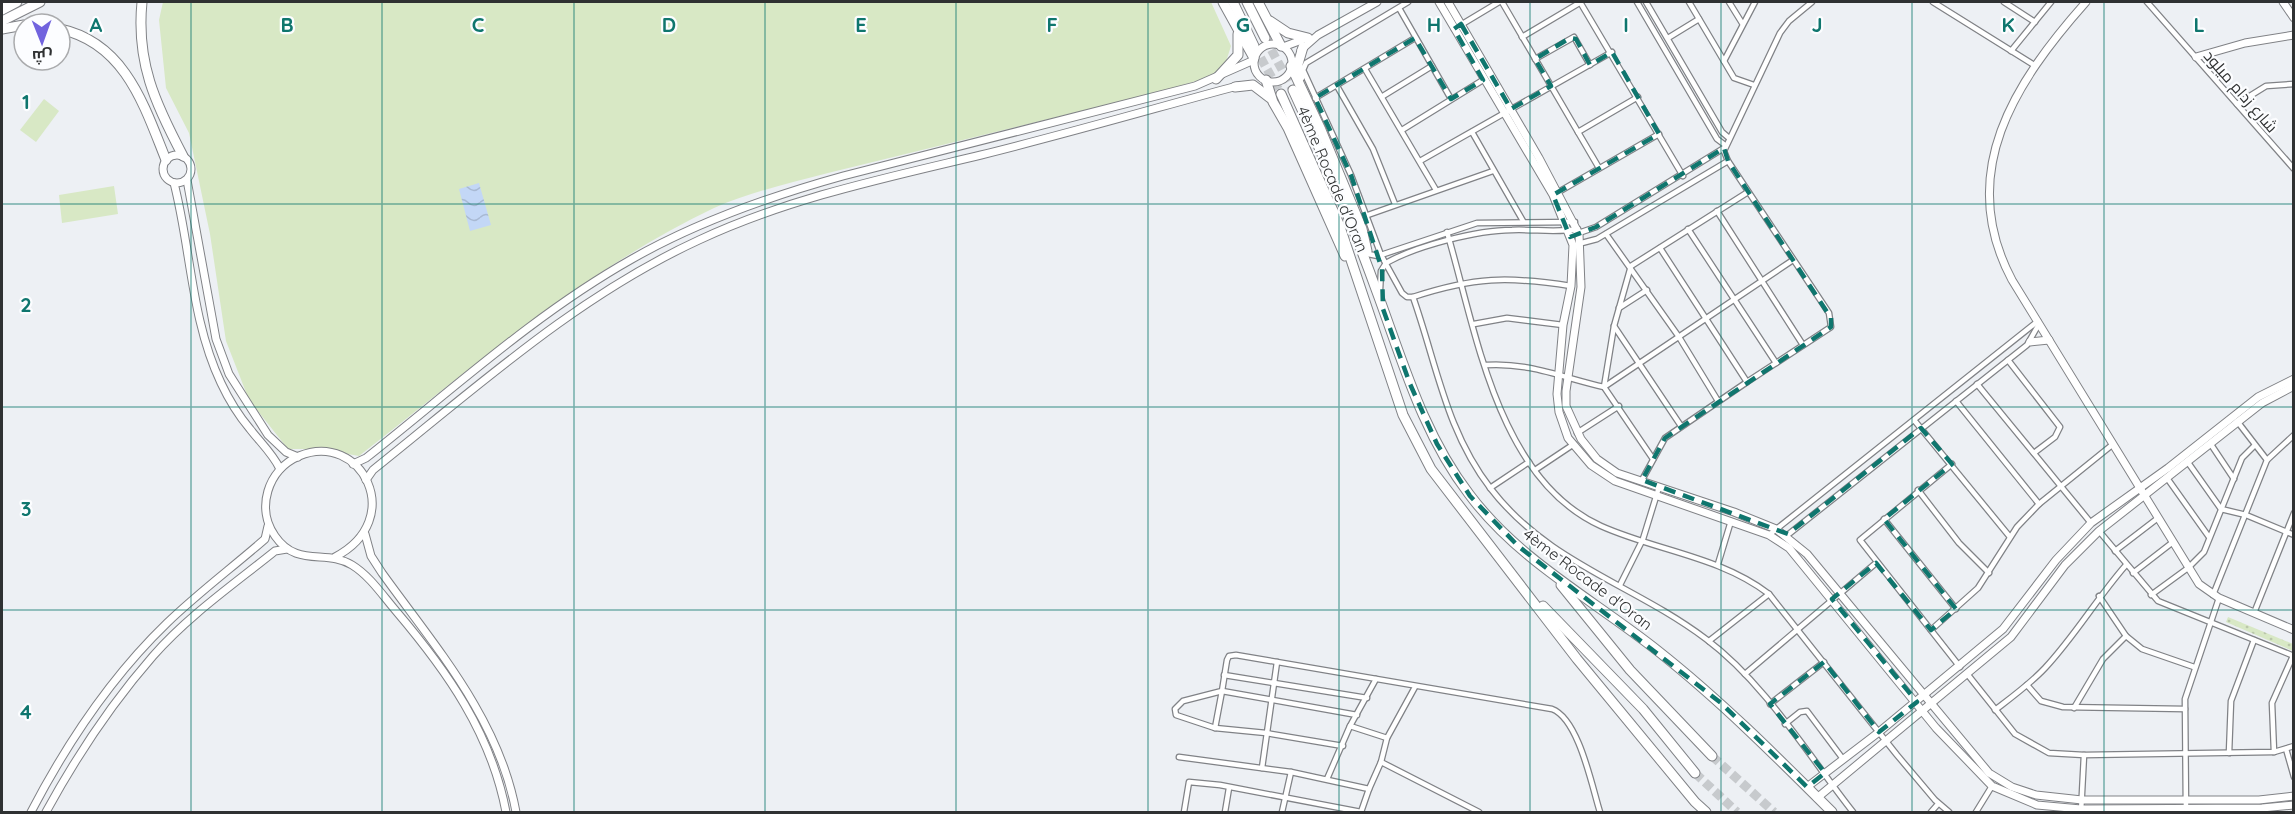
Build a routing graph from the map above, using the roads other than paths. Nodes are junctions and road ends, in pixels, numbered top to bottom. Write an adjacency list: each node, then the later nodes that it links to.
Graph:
1 (17, 2): 27 (highway)
2 (40, 2): 31 (highway)
3 (142, 2): 84 (highway)
4 (1223, 2): 36 (highway)
5 (1233, 2): 45 (highway)
6 (1247, 2): 42 (highway)
7 (1258, 2): 28 (highway)
8 (1377, 2): 41 (main road)
9 (1408, 2): 26 (street)
10 (1439, 2): 34 (main road)
11 (1448, 2): 34 (main road)
12 (1500, 2): 34 (street); 40 (street)
13 (1581, 2): 40 (street); 49 (street)
14 (1637, 2): 37 (street)
15 (1646, 2): 35 (street)
16 (1689, 2): 30 (street)
17 (1729, 2): 33 (street)
18 (1755, 2): 33 (street)
19 (1812, 2): 63 (street)
20 (1934, 2): 48 (street)
21 (2007, 2): 32 (street)
22 (2051, 2): 32 (street)
23 (2086, 2): 56 (main road)
24 (2147, 2): 50 (street, شارع زدام ميلود)
25 (2283, 2): 29 (main road)
26 (1399, 8): 43 (street); 71 (street)
27 (2, 10)
28 (1266, 18): 41 (highway); 46 (highway)
29 (2294, 18)
30 (1699, 19): 44 (street); 53 (street)
31 (2, 21)
32 (2035, 22): 48 (street)
33 (1742, 23): 53 (street)
34 (1458, 26): 61 (main road); 76 (main road)
35 (1661, 28): 37 (street); 44 (street)
36 (1238, 29): 51 (highway); 59 (highway)
37 (1654, 32): 83 (street)
38 (72, 34): 85 (highway)
39 (2294, 35): 50 (main road)
40 (1522, 36): 52 (street)
41 (1313, 37): 46 (main road); 47 (main road)
42 (1265, 38)
43 (1415, 38): 57 (street); 58 (street)
44 (1668, 38): 82 (street)
45 (1254, 46)
46 (1282, 46): 51 (main road); 54 (main road)
47 (1303, 47): 54 (main road); 68 (highway)
48 (2011, 51): 56 (street)
49 (1612, 52): 55 (street); 72 (street)
50 (2196, 57): 75 (street, شارع زدام ميلود)
51 (1254, 59): 59 (main road); 60 (main road)
52 (1535, 59): 55 (street); 65 (street)
53 (1724, 61): 63 (street)
54 (1291, 65): 60 (main road); 68 (highway)
55 (1590, 65): 65 (street)
56 (2034, 65): 128 (main road)
57 (1432, 66): 70 (street); 73 (street)
58 (1365, 69): 64 (street); 70 (street)
59 (1216, 79): 104 (main road)
60 (1265, 80): 66 (main road); 74 (highway)
61 (1483, 80): 73 (street); 77 (main road)
62 (2294, 84): 75 (street)
63 (1754, 85): 82 (street)
64 (1337, 86): 71 (street); 97 (street)
65 (1551, 86): 76 (street); 80 (street)
66 (1235, 87): 74 (highway); 107 (main road)
67 (1293, 90): 126 (highway, 4ème Rocade d'Oran)
68 (1304, 91): 112 (highway)
69 (1281, 94): 122 (highway, 4ème Rocade d'Oran)
70 (1383, 96): 78 (street)
71 (1315, 98): 99 (street)
72 (1638, 98): 80 (street); 81 (street)
73 (1451, 99): 78 (street)
74 (1273, 102): 122 (highway)
75 (2237, 104): 89 (street, شارع زدام ميلود)
76 (1511, 109): 77 (street); 96 (main road)
77 (1504, 113): 79 (street); 96 (main road)
78 (1402, 130): 87 (street)
79 (1472, 132): 87 (street); 90 (street)
80 (1578, 132): 88 (street)
81 (1659, 134): 88 (street); 91 (street)
82 (1729, 138): 83 (street)
83 (1725, 146): 86 (street); 91 (street)
84 (183, 156): 85 (main road); 92 (main road)
85 (166, 160): 93 (main road)
86 (1728, 160): 95 (street); 106 (street)
87 (1420, 161): 94 (street)
88 (1599, 168): 96 (street)
89 (2294, 169)
90 (1492, 171): 94 (street); 100 (street)
91 (1683, 176): 101 (street)
92 (187, 180): 93 (main road); 161 (main road)
93 (174, 183): 168 (main road)
94 (1436, 190): 97 (street)
95 (1748, 192): 98 (street); 114 (street)
96 (1556, 194): 101 (main road); 103 (main road)
97 (1395, 204): 99 (street)
98 (1717, 211): 102 (street); 117 (street)
99 (1365, 216): 113 (street)
100 (1523, 221): 103 (street); 105 (street)
101 (1577, 228): 103 (street); 103 (street); 109 (main road)
102 (1688, 229): 111 (street); 124 (street)
103 (1568, 230): 108 (street); 110 (main road)
104 (692, 231): 107 (main road); 166 (main road)
105 (1447, 232): 108 (street); 113 (street)
106 (1606, 234): 109 (street); 116 (street)
107 (699, 240): 172 (main road)
108 (1450, 241): 115 (street); 118 (street)
109 (1582, 243): 110 (street); 141 (main road)
110 (1573, 245): 119 (main road)
111 (1659, 248): 116 (street); 127 (street)
112 (1368, 254): 113 (street); 120 (highway)
113 (1380, 255): 115 (street)
114 (1793, 260): 117 (street); 135 (street)
115 (1386, 264): 120 (street); 123 (street)
116 (1631, 266): 121 (street); 125 (street)
117 (1764, 280): 124 (street); 135 (street)
118 (1462, 282): 119 (street); 123 (street); 129 (street)
119 (1571, 286): 130 (main road)
120 (1380, 290): 126 (highway)
121 (1647, 290): 125 (street); 132 (street)
122 (1362, 292): 211 (highway, 4ème Rocade d'Oran)
123 (1413, 297): 176 (street)
124 (1736, 299): 127 (street); 138 (street)
125 (1618, 308): 131 (street)
126 (1383, 309): 210 (highway, 4ème Rocade d'Oran)
127 (1706, 319): 132 (street); 143 (street)
128 (2038, 323): 133 (main road); 134 (street); 151 (street)
129 (1474, 324): 130 (street); 139 (street)
130 (1563, 326): 140 (main road)
131 (1614, 326): 137 (street); 146 (street)
132 (1679, 337): 137 (street); 147 (street)
133 (2049, 340): 134 (main road); 158 (main road)
134 (2030, 342): 136 (street)
135 (1803, 345): 138 (street)
136 (2008, 360): 144 (street); 160 (street)
137 (1640, 363): 146 (street); 152 (street)
138 (1776, 363): 143 (street)
139 (1486, 365): 140 (street); 165 (street)
140 (1557, 373): 141 (street); 157 (main road)
141 (1567, 377): 146 (street); 155 (main road)
142 (2294, 379): 150 (main road)
143 (1748, 382): 147 (street)
144 (1977, 384): 148 (street); 160 (street)
145 (2294, 386): 150 (main road)
146 (1604, 387): 149 (street)
147 (1718, 401): 152 (street)
148 (1956, 401): 153 (street); 180 (street)
149 (1619, 406): 155 (street); 162 (street)
150 (2236, 419): 156 (main road); 159 (street); 178 (main road)
151 (1914, 420): 153 (street); 189 (street)
152 (1681, 426): 162 (street)
153 (1921, 428): 167 (street); 195 (street)
154 (2294, 435): 163 (street)
155 (1579, 436): 157 (street); 173 (main road)
156 (2210, 443): 164 (main road); 171 (street)
157 (1573, 444): 169 (street); 179 (main road)
158 (2112, 445): 174 (street); 178 (main road)
159 (2254, 446): 163 (street); 171 (street)
160 (2034, 453): 174 (street)
161 (298, 457): 166 (main road); 168 (main road)
162 (1653, 459): 173 (street)
163 (2267, 460): 183 (street)
164 (2187, 461): 170 (main road); 181 (street)
165 (1529, 462): 169 (street); 176 (street)
166 (353, 464): 172 (main road)
167 (1952, 464): 177 (street); 196 (street)
168 (280, 469): 187 (main road)
169 (1535, 470): 198 (street)
170 (2167, 478): 178 (main road); 197 (street)
171 (2234, 479): 181 (street)
172 (366, 480): 192 (main road)
173 (1642, 480): 175 (main road)
174 (2060, 485): 180 (street); 188 (street)
175 (1659, 487): 179 (street); 189 (main road)
176 (1490, 488): 212 (street)
177 (1918, 490): 185 (street); 208 (street)
178 (2141, 492): 184 (main road); 188 (main road); 190 (main road)
179 (1655, 497): 186 (main road); 198 (street)
180 (2038, 504): 196 (street)
181 (2221, 509): 183 (street); 197 (street)
182 (2294, 513): 191 (street)
183 (2246, 515): 191 (street); 217 (street)
184 (2158, 518): 200 (main road); 202 (street)
185 (1884, 519): 204 (street); 219 (street)
186 (1731, 521): 193 (main road); 205 (street)
187 (268, 523): 201 (main road); 291 (main road)
188 (2091, 523): 231 (main road)
189 (1776, 529): 193 (street); 195 (main road)
190 (2099, 531): 202 (street); 235 (main road)
191 (2286, 531): 194 (street); 220 (street)
192 (365, 534): 203 (main road); 294 (main road)
193 (1769, 535): 199 (main road)
194 (2294, 535)
195 (1786, 536): 199 (street); 213 (main road)
196 (2010, 537): 208 (street)
197 (2209, 537): 207 (street)
198 (1643, 539): 205 (street); 212 (street)
199 (1779, 541): 218 (main road)
200 (2173, 542): 207 (main road); 209 (street)
201 (288, 549): 203 (main road); 292 (main road)
202 (2115, 551): 206 (street)
203 (335, 557): 293 (main road)
204 (1876, 563): 213 (street); 223 (street)
205 (1718, 564): 214 (street)
206 (2126, 565): 209 (street); 216 (street)
207 (2188, 568): 215 (street); 217 (main road)
208 (1989, 573): 219 (street)
209 (2133, 573): 215 (street)
210 (1554, 575): 266 (highway); 278 (highway, 4ème Rocade d'Oran)
211 (1518, 582): 272 (highway); 300 (highway, 4ème Rocade d'Oran)
212 (1620, 585): 227 (street)
213 (1839, 593): 218 (street); 241 (main road)
214 (1769, 594): 222 (street); 227 (street)
215 (2151, 595): 221 (street)
216 (2099, 596): 225 (street); 238 (street)
217 (2216, 597): 220 (main road); 221 (street)
218 (1832, 599): 222 (street); 244 (main road)
219 (1956, 609): 223 (street)
220 (2254, 614): 224 (main road)
221 (2211, 623): 226 (street); 232 (street)
222 (1798, 630): 230 (street); 233 (street)
223 (1931, 630): 231 (street)
224 (2294, 630)
225 (2126, 636): 232 (street); 247 (street)
226 (2254, 640): 228 (street); 264 (street)
227 (1709, 642): 233 (street)
228 (2293, 656): 262 (street)
229 (1277, 662): 234 (street); 236 (street); 237 (street)
230 (1824, 662): 245 (street); 255 (street)
231 (1960, 667): 241 (main road)
232 (2194, 667): 248 (street)
233 (1745, 674): 245 (street)
234 (1224, 675): 237 (street); 240 (street)
235 (1968, 675): 246 (main road); 250 (street)
236 (1376, 679): 239 (street); 243 (street)
237 (1274, 684): 242 (street); 243 (street)
238 (2027, 685): 247 (street); 250 (street)
239 (1415, 687): 257 (street); 299 (street)
240 (1222, 691): 242 (street); 254 (street); 254 (street)
241 (1924, 696): 244 (main road); 246 (main road)
242 (1271, 698): 251 (street); 256 (street)
243 (1367, 698): 251 (street)
244 (1917, 702): 249 (main road); 255 (main road)
245 (1770, 704): 252 (street)
246 (1930, 704): 249 (main road); 284 (main road)
247 (2074, 708): 248 (street)
248 (2185, 709): 263 (street)
249 (1923, 710): 258 (main road); 277 (main road)
250 (1995, 710): 265 (street)
251 (1357, 715): 253 (street)
252 (1785, 724): 268 (street); 273 (street)
253 (1350, 726): 257 (street); 259 (street)
254 (1215, 728): 256 (street)
255 (1879, 732): 258 (street); 268 (main road)
256 (1266, 733): 259 (street); 270 (street)
257 (1386, 738): 269 (street)
258 (1886, 742): 276 (main road); 286 (street)
259 (1343, 746): 275 (street)
260 (2294, 746): 261 (street)
261 (2286, 749): 262 (street); 274 (street)
262 (2274, 752): 264 (street)
263 (2186, 753): 264 (street); 265 (street); 285 (street)
264 (2229, 753)
265 (2084, 755): 284 (street)
266 (1712, 756)
267 (1179, 757): 270 (street)
268 (1843, 759): 273 (main road)
269 (1381, 762): 280 (street); 298 (street)
270 (1262, 768): 271 (street)
271 (1291, 772): 275 (street); 282 (street)
272 (1695, 773)
273 (1825, 773): 276 (street); 278 (main road)
274 (2294, 777)
275 (1328, 779): 280 (street)
276 (1832, 784): 283 (main road); 302 (street)
277 (1992, 786): 288 (main road); 305 (street)
278 (1807, 787): 283 (highway, 4ème Rocade d'Oran)
279 (1229, 788): 282 (street); 295 (street); 296 (street)
280 (1369, 789): 290 (street)
281 (2294, 796): 285 (main road)
282 (1286, 797): 290 (street); 297 (street)
283 (1817, 798): 301 (highway, 4ème Rocade d'Oran)
284 (2082, 800): 285 (main road); 288 (street)
285 (2186, 800): 289 (street)
286 (1938, 804): 303 (street); 304 (street)
287 (2294, 805): 289 (main road)
288 (2081, 811): 289 (main road)
289 (2186, 811)
290 (1361, 812)
291 (32, 813)
292 (46, 813)
293 (506, 813)
294 (516, 813)
295 (1184, 813)
296 (1225, 813)
297 (1282, 813)
298 (1479, 813)
299 (1600, 813)
300 (1706, 813)
301 (1832, 813)
302 (1853, 813)
303 (1931, 813)
304 (1949, 813)
305 (1976, 813)

